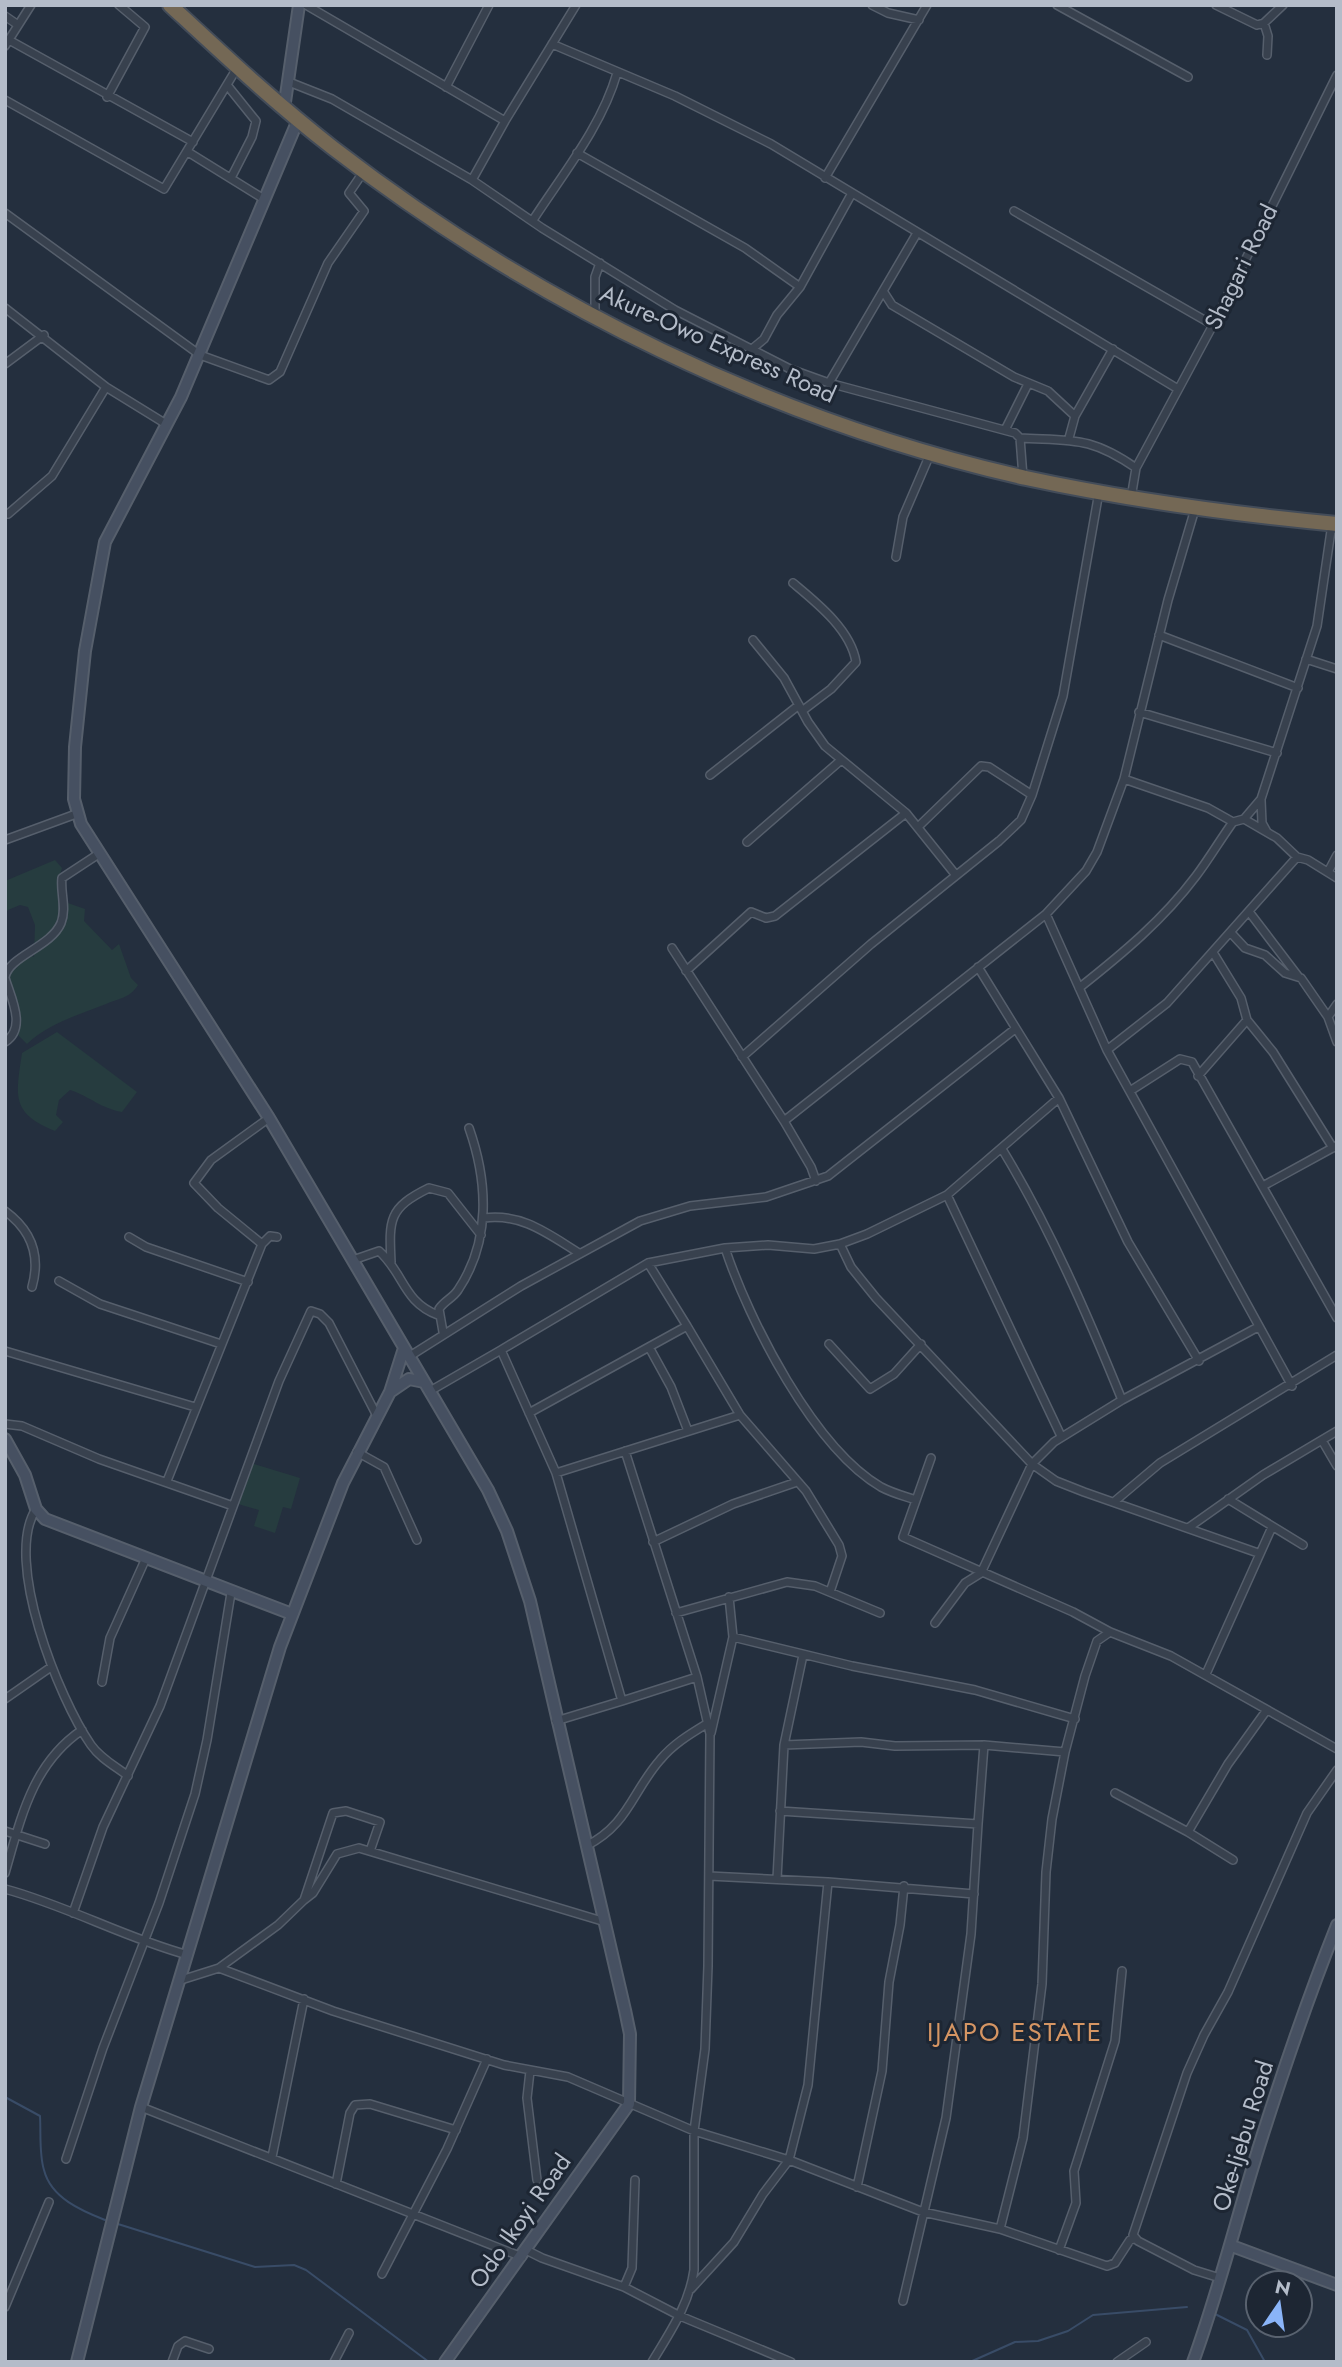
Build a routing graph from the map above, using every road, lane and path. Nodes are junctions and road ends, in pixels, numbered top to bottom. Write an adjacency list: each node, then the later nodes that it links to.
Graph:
1 (31, 5): 16 (street)
2 (118, 5): 27 (street)
3 (170, 5): 20 (highway, Akure-Owo Express Road)
4 (299, 5): 24 (main road)
5 (306, 5): 26 (street)
6 (489, 5): 26 (street)
7 (576, 5): 18 (street)
8 (872, 5): 14 (street)
9 (927, 5): 14 (street)
10 (1057, 5): 23 (street)
11 (1216, 5): 15 (street)
12 (1283, 5): 15 (street)
13 (5, 16): 16 (street)
14 (919, 20): 37 (street)
15 (1264, 23): 19 (street)
16 (18, 25): 17 (street)
17 (7, 43): 27 (street)
18 (552, 44): 21 (street); 31 (street)
19 (1267, 55)
20 (237, 68): 25 (street); 29 (highway, Akure-Owo Express Road)
21 (617, 73): 34 (street); 37 (street)
22 (1337, 75): 52 (street, Shagari Road)
23 (1188, 77)
24 (289, 82): 29 (main road); 38 (street)
25 (228, 85): 32 (street); 36 (street)
26 (446, 87): 31 (street)
27 (107, 97): 32 (street)
28 (5, 100): 33 (street)
29 (284, 108): 30 (highway, Akure-Owo Express Road)
30 (299, 120): 35 (highway, Akure-Owo Express Road); 40 (main road)
31 (505, 121): 38 (street)
32 (193, 142): 33 (street)
33 (188, 152): 36 (street)
34 (577, 153): 43 (street); 46 (street)
35 (363, 171): 51 (highway, Akure-Owo Express Road); 56 (street)
36 (231, 178): 40 (street)
37 (825, 178): 39 (street)
38 (472, 180): 43 (street)
39 (852, 192): 44 (street); 46 (street)
40 (264, 199): 56 (main road)
41 (1014, 211): 52 (street)
42 (5, 213): 56 (street)
43 (533, 220): 45 (street)
44 (917, 233): 47 (street); 55 (street)
45 (600, 263): 51 (street); 54 (street)
46 (800, 287): 54 (street)
47 (883, 291): 48 (street); 50 (street)
48 (892, 305): 50 (street); 59 (street)
49 (5, 308): 53 (street)
50 (872, 310): 58 (street)
51 (595, 316): 67 (highway, Akure-Owo Express Road)
52 (1213, 326): 61 (street, Shagari Road)
53 (44, 335): 57 (street); 60 (street)
54 (752, 349): 58 (street)
55 (1113, 349): 61 (street); 62 (street)
56 (200, 355): 63 (main road)
57 (5, 364)
58 (829, 383): 64 (street)
59 (1028, 384): 62 (street); 64 (street)
60 (106, 387): 63 (street); 73 (street)
61 (1178, 389): 68 (street, Shagari Road)
62 (1075, 415): 66 (street)
63 (166, 424): 91 (main road)
64 (1006, 428): 65 (street)
65 (1020, 438): 66 (street); 69 (street)
66 (1069, 438): 68 (street)
67 (931, 452): 69 (highway, Akure-Owo Express Road); 75 (street)
68 (1136, 468): 71 (street, Shagari Road)
69 (1023, 477): 70 (highway, Akure-Owo Express Road)
70 (1100, 492): 71 (highway, Akure-Owo Express Road); 88 (street)
71 (1131, 498): 72 (highway, Akure-Owo Express Road)
72 (1195, 509): 74 (highway, Akure-Owo Express Road); 77 (street)
73 (8, 514)
74 (1334, 524): 79 (street)
75 (896, 557)
76 (793, 583): 82 (street)
77 (1159, 635): 81 (street); 83 (street)
78 (753, 640): 82 (street)
79 (1306, 659): 80 (street); 81 (street)
80 (1337, 669)
81 (1298, 688): 84 (street)
82 (800, 708): 85 (street); 86 (street)
83 (1139, 712): 84 (street); 87 (street)
84 (1277, 753): 89 (street)
85 (840, 761): 90 (street); 97 (street)
86 (710, 775)
87 (1124, 779): 93 (street); 105 (street)
88 (1032, 795): 94 (street); 102 (street)
89 (1261, 799): 92 (street); 95 (street)
90 (906, 813): 94 (street); 110 (street)
91 (76, 814): 96 (street); 98 (main road)
92 (1244, 819): 93 (street); 95 (street)
93 (1233, 822): 113 (street)
94 (919, 826): 102 (street)
95 (1268, 833): 100 (street)
96 (6, 839)
97 (747, 842)
98 (100, 853): 112 (street); 125 (main road)
99 (1337, 855): 101 (street)
100 (1297, 857): 101 (street); 104 (street)
101 (1328, 872): 103 (street)
102 (955, 874): 121 (street)
103 (1337, 878)
104 (1250, 913): 106 (street); 111 (street)
105 (1046, 914): 109 (street); 113 (street)
106 (1232, 934): 108 (street); 111 (street)
107 (672, 948): 110 (street)
108 (1214, 954): 116 (street); 120 (street)
109 (978, 967): 117 (street); 126 (street)
110 (686, 971): 121 (street)
111 (1298, 976): 115 (street)
112 (5, 977): 118 (street)
113 (1079, 988): 120 (street)
114 (1337, 1004): 115 (street)
115 (1328, 1017): 119 (street)
116 (1247, 1020): 122 (street); 128 (street)
117 (1015, 1029): 124 (street); 130 (street)
118 (5, 1042)
119 (1337, 1042)
120 (1107, 1051): 123 (street)
121 (742, 1058): 126 (street)
122 (1198, 1076): 123 (street); 131 (street)
123 (1130, 1091): 151 (street)
124 (1059, 1098): 129 (street); 161 (street)
125 (269, 1118): 138 (street); 142 (main road)
126 (784, 1121): 130 (street)
127 (469, 1128): 134 (street)
128 (1335, 1147): 131 (street)
129 (1002, 1149): 132 (street); 165 (street)
130 (816, 1181): 141 (street)
131 (1264, 1186): 149 (street)
132 (947, 1195): 139 (street); 173 (street)
133 (5, 1210): 147 (street)
134 (484, 1218): 135 (street); 141 (street)
135 (481, 1235): 143 (street); 148 (street)
136 (129, 1237): 146 (street)
137 (277, 1237): 138 (street)
138 (261, 1244): 146 (street)
139 (840, 1244): 140 (street); 155 (street)
140 (725, 1248): 144 (street); 185 (street)
141 (579, 1253): 152 (street)
142 (353, 1261): 143 (street); 159 (main road)
143 (391, 1262): 148 (street)
144 (648, 1264): 150 (street); 157 (street)
145 (60, 1281): 153 (street)
146 (248, 1282): 153 (street)
147 (32, 1287)
148 (438, 1315): 152 (street)
149 (1337, 1318)
150 (687, 1326): 156 (street); 169 (street)
151 (1258, 1327): 161 (street); 163 (street)
152 (443, 1332): 159 (street)
153 (220, 1344): 166 (street)
154 (829, 1344): 155 (street)
155 (921, 1344): 179 (street)
156 (649, 1347): 167 (street); 171 (street)
157 (501, 1350): 162 (street); 167 (street)
158 (5, 1351): 166 (street)
159 (407, 1352): 162 (main road); 164 (main road)
160 (1337, 1356): 163 (street)
161 (1199, 1361): 165 (street)
162 (427, 1386): 164 (main road); 216 (main road)
163 (1292, 1386): 186 (street)
164 (390, 1392): 168 (main road)
165 (1122, 1400): 173 (street)
166 (195, 1407): 182 (street)
167 (529, 1413): 181 (street)
168 (376, 1415): 177 (main road); 187 (street)
169 (740, 1415): 171 (street); 183 (street)
170 (5, 1424): 182 (street)
171 (688, 1431): 176 (street)
172 (1337, 1432): 175 (street)
173 (1061, 1436): 179 (street)
174 (5, 1439): 188 (main road)
175 (1322, 1442): 180 (street); 184 (street)
176 (625, 1451): 181 (street); 192 (street)
177 (357, 1452): 191 (street); 203 (main road)
178 (931, 1458): 185 (street)
179 (1031, 1464): 186 (street); 196 (street)
180 (1337, 1466)
181 (556, 1474): 213 (street)
182 (167, 1481): 187 (street)
183 (797, 1482): 192 (street); 199 (street)
184 (1228, 1499): 189 (street); 190 (street)
185 (916, 1500): 196 (street)
186 (1115, 1502): 190 (street)
187 (233, 1506): 197 (street)
188 (36, 1509): 195 (main road); 208 (street)
189 (1272, 1527): 193 (street); 194 (street)
190 (1188, 1528): 194 (street)
191 (417, 1540)
192 (653, 1542): 201 (street)
193 (1303, 1545)
194 (1258, 1553): 209 (street)
195 (146, 1558): 197 (main road); 211 (street)
196 (981, 1573): 204 (street); 205 (street)
197 (203, 1581): 198 (main road); 225 (street)
198 (231, 1592): 203 (main road); 247 (street)
199 (830, 1592): 200 (street); 202 (street)
200 (729, 1597): 201 (street); 206 (street)
201 (676, 1613): 210 (street)
202 (880, 1613)
203 (292, 1614): 248 (main road)
204 (934, 1623)
205 (1110, 1632): 209 (street); 215 (street)
206 (733, 1637): 207 (street); 219 (street)
207 (803, 1655): 215 (street); 220 (street)
208 (51, 1667): 212 (street); 218 (street)
209 (1206, 1674): 214 (street)
210 (696, 1677): 213 (street); 217 (street)
211 (102, 1682)
212 (5, 1699)
213 (622, 1701): 216 (street)
214 (1266, 1711): 222 (street); 230 (street)
215 (1075, 1719): 223 (street)
216 (556, 1721): 233 (main road)
217 (708, 1723): 219 (street); 233 (street)
218 (82, 1730): 225 (street); 231 (street)
219 (710, 1734): 237 (street)
220 (784, 1745): 221 (street); 227 (street)
221 (984, 1745): 223 (street); 228 (street)
222 (1337, 1749)
223 (1065, 1752): 269 (street)
224 (1337, 1770): 270 (street)
225 (128, 1776): 244 (street)
226 (1115, 1793): 230 (street)
227 (780, 1811): 228 (street); 238 (street)
228 (978, 1824): 242 (street)
229 (5, 1831): 231 (street)
230 (1188, 1832): 235 (street)
231 (17, 1836): 232 (street); 236 (street)
232 (45, 1844)
233 (586, 1846): 245 (main road)
234 (370, 1851): 243 (street); 243 (street); 245 (street)
235 (1233, 1860)
236 (5, 1873)
237 (709, 1876): 238 (street); 258 (street)
238 (777, 1879): 239 (street)
239 (828, 1882): 240 (street); 261 (street)
240 (904, 1886): 242 (street); 265 (street)
241 (5, 1889): 244 (street)
242 (974, 1894): 267 (street)
243 (304, 1900): 249 (street)
244 (73, 1913): 247 (street)
245 (602, 1921): 255 (main road)
246 (1337, 1925): 271 (main road, Oke-Ijebu Road)
247 (144, 1943): 248 (street); 260 (street)
248 (188, 1955): 251 (main road)
249 (219, 1968): 251 (street); 252 (street)
250 (1122, 1971): 272 (street)
251 (181, 1980): 256 (main road)
252 (304, 1999): 253 (street); 259 (street)
253 (487, 2059): 254 (street); 257 (street)
254 (530, 2071): 255 (street); 262 (street)
255 (629, 2104): 258 (street); 273 (main road, Odo Ikoyi Road)
256 (141, 2107): 259 (street); 285 (main road)
257 (456, 2130): 264 (street); 268 (street)
258 (694, 2131): 261 (street); 278 (street)
259 (272, 2157): 264 (street)
260 (66, 2159)
261 (789, 2160): 265 (street); 278 (street)
262 (537, 2180)
263 (635, 2180): 277 (street)
264 (336, 2183): 268 (street)
265 (857, 2187): 267 (street)
266 (49, 2202): 280 (street)
267 (923, 2212): 269 (street); 279 (street)
268 (412, 2214): 273 (street); 274 (street)
269 (1000, 2229): 272 (street)
270 (1133, 2239): 272 (street); 275 (street)
271 (1231, 2246): 275 (main road, Oke-Ijebu Road); 276 (main road)
272 (1059, 2250)
273 (524, 2253): 277 (street); 288 (main road, Odo Ikoyi Road)
274 (382, 2274)
275 (1220, 2278): 292 (main road, Oke-Ijebu Road)
276 (1337, 2286)
277 (624, 2287): 281 (street)
278 (691, 2290): 281 (street)
279 (903, 2301)
280 (5, 2307)
281 (680, 2316): 289 (street); 290 (street)
282 (349, 2333): 287 (street)
283 (1146, 2342): 291 (street)
284 (209, 2349): 286 (street)
285 (77, 2362)
286 (172, 2362)
287 (334, 2362)
288 (445, 2362)
289 (652, 2362)
290 (791, 2362)
291 (1117, 2362)
292 (1193, 2362)

